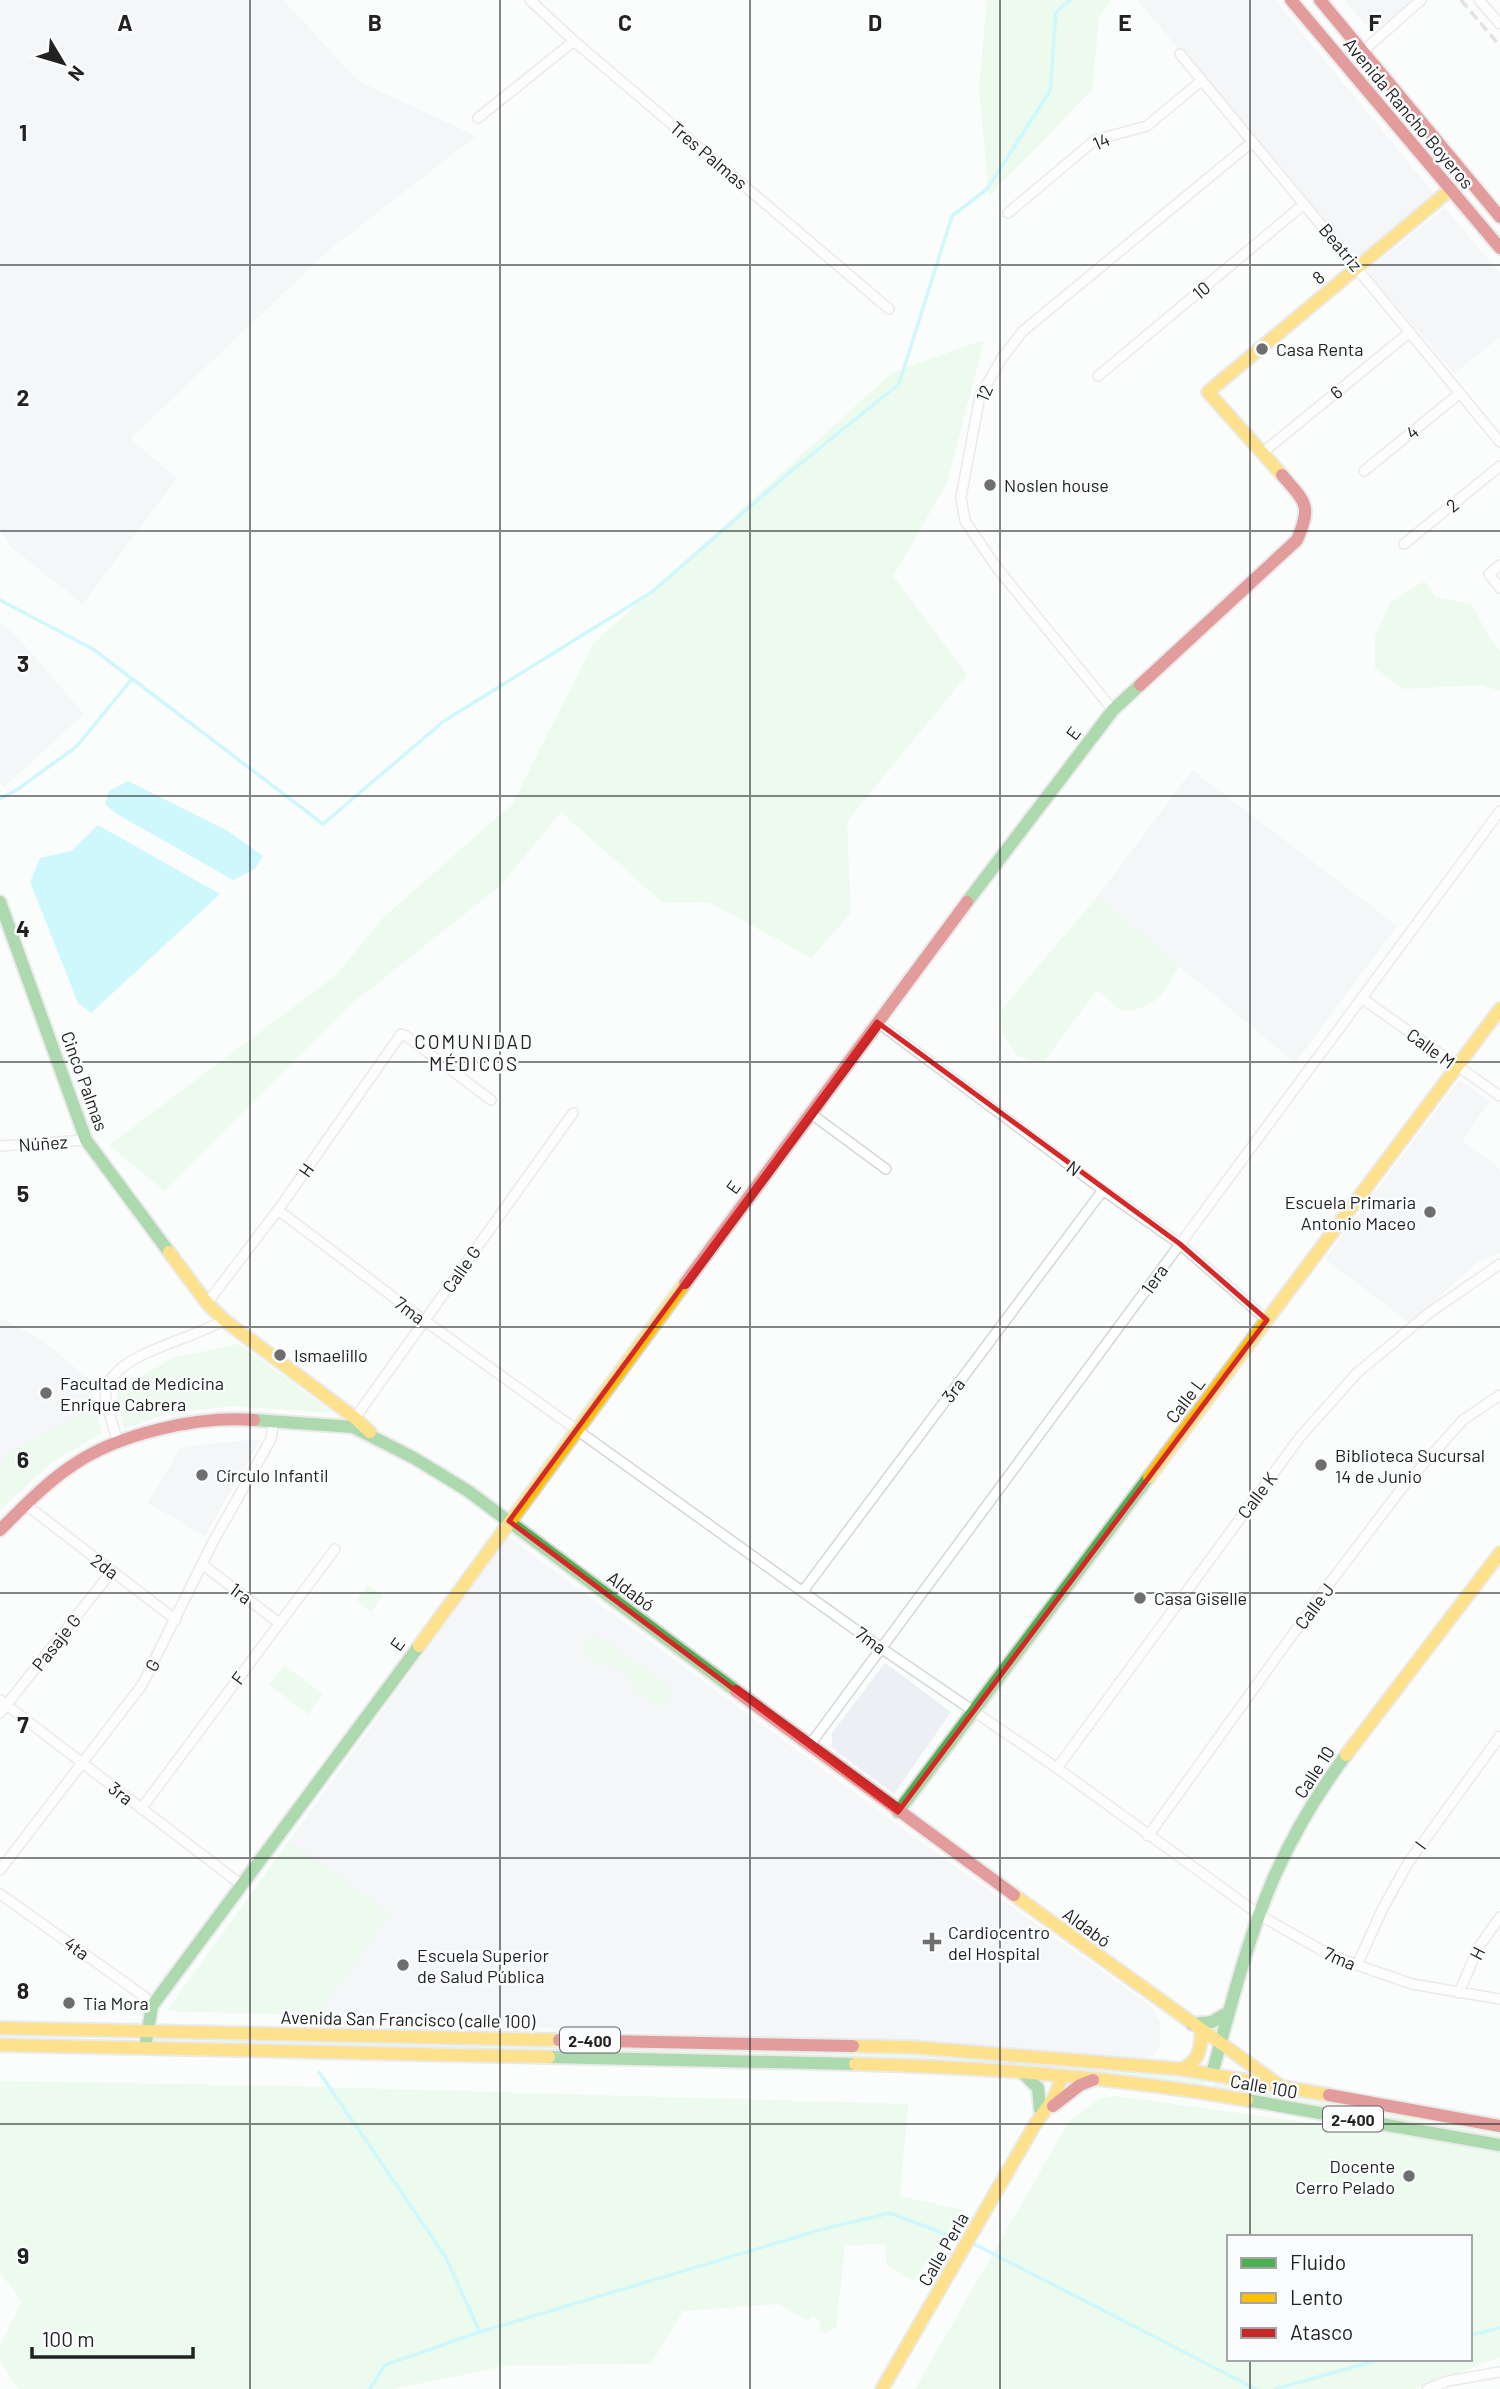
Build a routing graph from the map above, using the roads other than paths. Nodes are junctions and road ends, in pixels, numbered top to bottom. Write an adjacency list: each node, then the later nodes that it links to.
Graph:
1 (530, 0): 7 (street, Tres Palmas)
2 (1291, 0): 13 (main road, Avenida Rancho Boyeros)
3 (1320, 0): 8 (main road, Avenida Rancho Boyeros)
4 (1421, 0): 8 (street)
5 (1479, 0): 6 (street)
6 (1500, 24)
7 (574, 41): 11 (street); 19 (street, Tres Palmas)
8 (1362, 51): 16 (main road, Avenida Rancho Boyeros)
9 (1180, 54): 10 (street, Beatriz)
10 (1201, 81): 12 (street, Beatriz); 15 (street, 14)
11 (478, 118)
12 (1252, 142): 14 (street, Beatriz); 31 (street, 12)
13 (1451, 189): 17 (main road, Avenida Rancho Boyeros); 18 (main road, 8)
14 (1304, 204): 18 (street, Beatriz); 21 (street, 10)
15 (1009, 213)
16 (1500, 217)
17 (1500, 248)
18 (1357, 267): 20 (street, Beatriz); 22 (main road, 8)
19 (889, 309)
20 (1410, 332): 23 (street, Beatriz); 25 (street, 6)
21 (1098, 376)
22 (1208, 392): 25 (main road, E)
23 (1460, 393): 24 (street, Beatriz); 27 (street, 4)
24 (1500, 442)
25 (1262, 453): 31 (main road, E)
26 (1500, 466): 28 (street, 2)
27 (1364, 471)
28 (1404, 544)
29 (1500, 565): 30 (street)
30 (1500, 588)
31 (1113, 710): 36 (main road, E)
32 (1500, 811): 34 (street, 1era)
33 (0, 902): 42 (main road, Cinco Palmas)
34 (1363, 999): 37 (street, Calle M); 47 (street, 1era)
35 (1500, 1010): 37 (main road, Calle L)
36 (877, 1022): 41 (main road, E); 45 (street, N)
37 (1457, 1067): 38 (street, Calle M); 51 (main road, Calle L)
38 (1500, 1096)
39 (491, 1100): 46 (street, H)
40 (573, 1113): 52 (street, Calle G)
41 (810, 1113): 44 (street); 56 (main road, E)
42 (86, 1140): 43 (street, Núñez); 49 (main road, Cinco Palmas)
43 (0, 1146)
44 (886, 1169)
45 (1102, 1190): 47 (street, N); 66 (street, 3ra)
46 (278, 1210): 49 (street, H); 52 (street, 7ma)
47 (1180, 1244): 51 (street, N); 69 (street, 1era)
48 (1500, 1264): 76 (street, Calle K)
49 (207, 1303): 50 (main road, Cinco Palmas)
50 (224, 1320): 55 (main road, Cinco Palmas); 58 (street)
51 (1267, 1320): 71 (main road, Calle L)
52 (425, 1321): 55 (street, Calle G); 56 (street, 7ma)
53 (1500, 1395): 79 (street, Calle J)
54 (274, 1420): 55 (main road); 58 (main road); 64 (street, G)
55 (354, 1422): 57 (main road, Cinco Palmas)
56 (578, 1429): 60 (main road, E); 66 (street, 7ma)
57 (374, 1437): 60 (main road, Aldabó)
58 (118, 1442): 59 (main road)
59 (29, 1508): 61 (main road); 65 (street, 2da)
60 (509, 1521): 74 (main road, Aldabó); 81 (main road, E)
61 (0, 1530)
62 (335, 1549): 68 (street, F)
63 (1500, 1553): 83 (main road, Calle 10)
64 (202, 1564): 67 (street, G); 68 (street, 1ra)
65 (112, 1571): 67 (street, 2da); 70 (street, Pasaje G)
66 (803, 1591): 69 (street, 7ma)
67 (176, 1620): 75 (street, G)
68 (279, 1623): 77 (street, F)
69 (881, 1648): 71 (street, 7ma); 74 (street, 1era)
70 (3, 1703): 72 (street, Pasaje G); 75 (street, 3ra)
71 (974, 1712): 76 (street, 7ma); 78 (main road, Calle L)
72 (0, 1713)
73 (1500, 1736): 85 (street, I)
74 (809, 1746): 78 (main road, Aldabó)
75 (82, 1763): 77 (street, 3ra); 80 (street, G)
76 (1057, 1768): 79 (street, 7ma)
77 (141, 1808): 81 (street, 3ra)
78 (898, 1812): 90 (main road, Aldabó)
79 (1148, 1836): 83 (street, 7ma)
80 (0, 1870)
81 (243, 1886): 88 (main road, E)
82 (0, 1895): 88 (street, 4ta)
83 (1261, 1916): 85 (street, 7ma); 89 (main road, Calle 10)
84 (1500, 1917): 86 (street, H)
85 (1357, 1965): 86 (street, 7ma)
86 (1459, 1993): 87 (street, 7ma)
87 (1500, 2000)
88 (152, 2006): 92 (main road, E)
89 (1229, 2012): 90 (main road); 94 (main road, Calle 10)
90 (1192, 2024): 93 (main road, Aldabó); 94 (main road, Aldabó)
91 (0, 2028): 92 (main road, Avenida San Francisco (calle 100) / 2-400)
92 (147, 2031): 96 (main road, E); 97 (main road, Avenida San Francisco (calle 100) / 2-400)
93 (1202, 2035): 98 (main road); 100 (main road, Aldabó)
94 (1219, 2043): 100 (main road, Calle 10); 103 (main road, Aldabó)
95 (0, 2045): 96 (main road, Avenida San Francisco (calle 100) / 2-400)
96 (145, 2048): 99 (main road, Avenida San Francisco (calle 100) / 2-400)
97 (1068, 2059): 98 (main road, Calle 100 / 2-400); 101 (main road, Calle Perla)
98 (1181, 2069): 100 (main road, Calle 100 / 2-400)
99 (1024, 2074): 101 (main road, Avenida San Francisco (calle 100) / 2-400); 105 (main road)
100 (1212, 2074): 103 (main road, Calle 100 / 2-400); 104 (main road, Calle 10)
101 (1062, 2076): 102 (main road, Calle 100 / 2-400); 105 (main road, Calle Perla)
102 (1096, 2080): 104 (main road, Calle 100 / 2-400); 105 (main road)
103 (1282, 2087): 106 (main road, Calle 100 / 2-400)
104 (1206, 2093): 107 (main road, Calle 100 / 2-400)
105 (1043, 2111): 109 (main road, Calle Perla)
106 (1500, 2126)
107 (1500, 2145)
108 (1500, 2372): 110 (street)
109 (882, 2389)
110 (1427, 2389)

